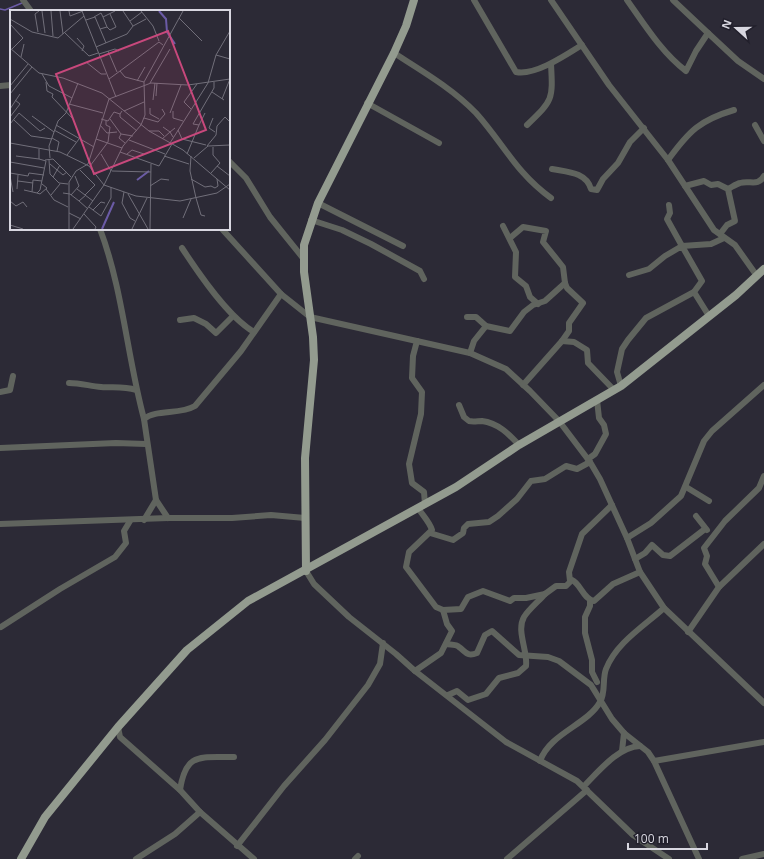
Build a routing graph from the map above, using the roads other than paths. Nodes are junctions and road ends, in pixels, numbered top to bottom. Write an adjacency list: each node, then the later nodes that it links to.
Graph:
1 (23, 0): 7 (street)
2 (414, 0): 10 (main road)
3 (474, 0): 11 (street)
4 (551, 0): 9 (street)
5 (627, 0): 8 (street)
6 (673, 0): 8 (street)
7 (29, 9)
8 (709, 36): 12 (street)
9 (582, 45): 11 (street); 19 (street)
10 (394, 53): 15 (main road); 28 (street)
11 (551, 64): 17 (street)
12 (764, 79)
13 (10, 85): 14 (street)
14 (0, 86)
15 (367, 103): 21 (street); 29 (main road)
16 (734, 110): 22 (street)
17 (527, 125)
18 (755, 125): 20 (street)
19 (644, 128): 22 (street); 24 (street)
20 (764, 141)
21 (439, 143)
22 (668, 160): 26 (street)
23 (230, 162): 40 (street)
24 (552, 169)
25 (764, 176): 27 (street)
26 (685, 186): 27 (street); 35 (street)
27 (728, 189): 35 (street)
28 (551, 198)
29 (318, 202): 31 (main road); 37 (street)
30 (669, 205): 38 (street)
31 (311, 220): 40 (main road); 44 (street)
32 (503, 226): 36 (street)
33 (100, 230): 64 (street)
34 (223, 230): 47 (street)
35 (722, 236): 38 (street); 43 (street)
36 (510, 238): 45 (street); 48 (street)
37 (403, 246)
38 (682, 246): 42 (street); 46 (street)
39 (182, 248): 49 (street)
40 (303, 258): 52 (main road)
41 (764, 269): 43 (main road)
42 (629, 275)
43 (758, 276): 50 (main road)
44 (424, 279)
45 (565, 283): 48 (street); 57 (street)
46 (694, 292): 50 (street); 63 (street)
47 (281, 294): 52 (street); 55 (street)
48 (538, 304): 54 (street)
49 (233, 316): 53 (street); 55 (street)
50 (709, 316): 63 (main road)
51 (466, 317): 54 (street)
52 (310, 318): 56 (street); 83 (main road)
53 (180, 320)
54 (486, 326): 58 (street)
55 (254, 332): 69 (street)
56 (417, 340): 58 (street); 80 (street)
57 (562, 342): 61 (street); 65 (street)
58 (470, 353): 61 (street)
59 (13, 376): 66 (street)
60 (68, 383): 64 (street)
61 (523, 384): 70 (street)
62 (764, 385): 76 (street)
63 (621, 386): 65 (main road)
64 (136, 390): 69 (street)
65 (614, 390): 67 (main road)
66 (0, 392)
67 (597, 400): 70 (main road); 74 (street)
68 (459, 405): 72 (street)
69 (144, 419): 71 (street)
70 (559, 421): 72 (main road); 74 (street)
71 (146, 444): 73 (street); 77 (street)
72 (519, 445): 80 (main road)
73 (0, 448)
74 (589, 460): 79 (street); 88 (street)
75 (764, 476): 89 (street)
76 (686, 487): 78 (street); 90 (street)
77 (156, 500): 82 (street); 85 (street)
78 (709, 501)
79 (612, 505): 90 (street); 95 (street)
80 (422, 506): 88 (street); 93 (main road)
81 (696, 516): 87 (street)
82 (168, 518): 83 (street); 85 (street)
83 (305, 518): 93 (main road)
84 (130, 520): 85 (street); 86 (street); 101 (street)
85 (144, 520)
86 (0, 524)
87 (706, 529): 89 (street); 92 (street)
88 (430, 533): 100 (street)
89 (713, 536): 96 (street)
90 (627, 538): 92 (street)
91 (764, 544): 96 (street)
92 (635, 559): 94 (street)
93 (306, 571): 103 (street); 111 (main road)
94 (640, 572): 98 (street); 99 (street)
95 (570, 581): 97 (street); 98 (street)
96 (719, 587): 102 (street)
97 (545, 594): 100 (street); 105 (street)
98 (590, 600): 107 (street)
99 (664, 608): 102 (street); 107 (street)
100 (443, 610): 104 (street)
101 (1, 627)
102 (688, 632): 110 (street)
103 (383, 643): 106 (street); 122 (street)
104 (446, 644): 105 (street); 106 (street)
105 (527, 657): 107 (street); 108 (street)
106 (415, 671): 108 (street)
107 (597, 683): 109 (street); 109 (street)
108 (448, 695): 117 (street)
109 (601, 701): 112 (street); 117 (street)
110 (764, 703)
111 (118, 727): 120 (street); 124 (main road)
112 (624, 732): 114 (street); 115 (street)
113 (764, 742): 118 (street)
114 (640, 746): 115 (street); 118 (street)
115 (622, 751): 119 (street)
116 (234, 757): 120 (street)
117 (540, 761): 119 (street)
118 (654, 761): 129 (street)
119 (586, 788): 127 (street); 128 (street)
120 (180, 790): 121 (street)
121 (200, 812): 122 (street); 125 (street)
122 (237, 846): 126 (street)
123 (764, 854): 130 (street)
124 (21, 859)
125 (136, 859)
126 (254, 859)
127 (507, 859)
128 (669, 859)
129 (699, 859)
130 (742, 859)

